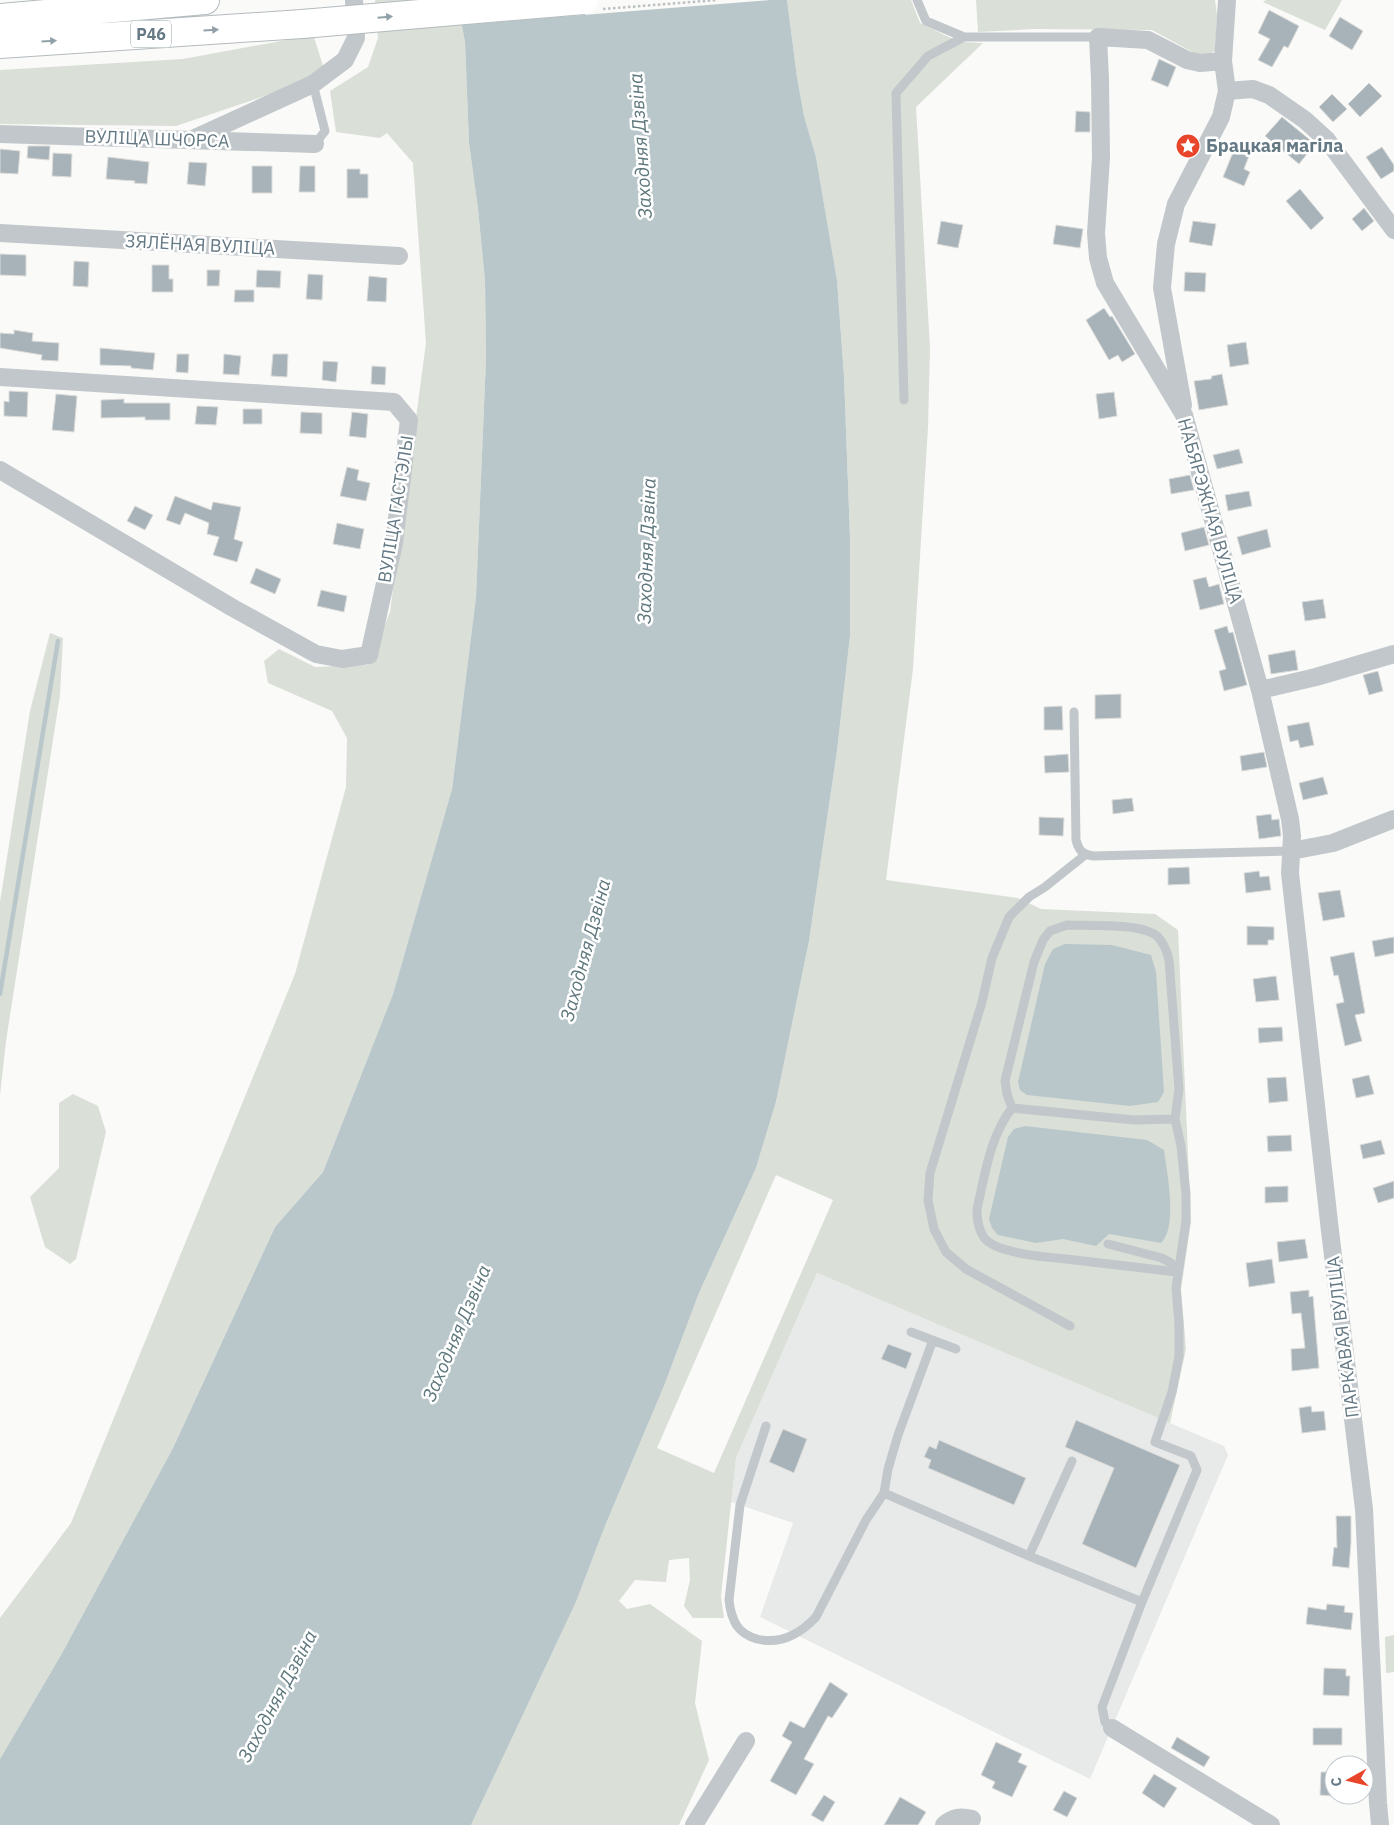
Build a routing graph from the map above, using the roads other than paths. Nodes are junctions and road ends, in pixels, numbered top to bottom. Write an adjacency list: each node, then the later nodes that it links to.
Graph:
1 (205, 0): 6 (main road, Р46)
2 (354, 0): 11 (street)
3 (584, 0): 9 (main road, Р46, one-way to 3, bridge)
4 (918, 0): 7 (lane)
5 (1227, 0): 10 (street)
6 (0, 18)
7 (964, 37): 8 (lane); 20 (lane)
8 (1098, 38): 10 (street); 21 (street, НАБЯРЭЖНАЯ ВУЛІЦА)
9 (0, 44)
10 (1223, 61): 12 (street)
11 (313, 84): 14 (street); 15 (lane)
12 (1227, 91): 16 (street); 21 (street)
13 (0, 134): 14 (street, ВУЛІЦА ШЧОРСА)
14 (192, 140): 15 (street, ВУЛІЦА ШЧОРСА)
15 (315, 144)
16 (1394, 230)
17 (0, 233): 18 (street, ЗЯЛЁНАЯ ВУЛІЦА)
18 (399, 256)
19 (0, 377): 22 (street, ВУЛІЦА ГАСТЭЛЫ)
20 (904, 400)
21 (1184, 415): 24 (street, НАБЯРЭЖНАЯ ВУЛІЦА)
22 (0, 470)
23 (1394, 654): 24 (street)
24 (1260, 690): 27 (street, НАБЯРЭЖНАЯ ВУЛІЦА)
25 (1074, 712): 28 (lane)
26 (1394, 819): 27 (street)
27 (1291, 851): 28 (lane); 48 (street, ПАРКАВАЯ ВУЛІЦА)
28 (1084, 855): 33 (lane)
29 (1012, 1108): 30 (lane); 30 (lane); 32 (lane)
30 (1175, 1119): 32 (lane)
31 (1108, 1244): 32 (lane)
32 (1177, 1272): 41 (lane)
33 (1070, 1326)
34 (911, 1332): 35 (lane)
35 (932, 1340): 36 (lane); 39 (lane)
36 (956, 1350)
37 (766, 1426): 39 (lane)
38 (1072, 1461): 40 (lane)
39 (884, 1493): 40 (lane)
40 (1029, 1556): 41 (lane)
41 (1142, 1602): 42 (lane)
42 (1112, 1728): 47 (street)
43 (746, 1741): 45 (street)
44 (972, 1819): 46 (street)
45 (694, 1825)
46 (944, 1825)
47 (1271, 1825)
48 (1380, 1825)

